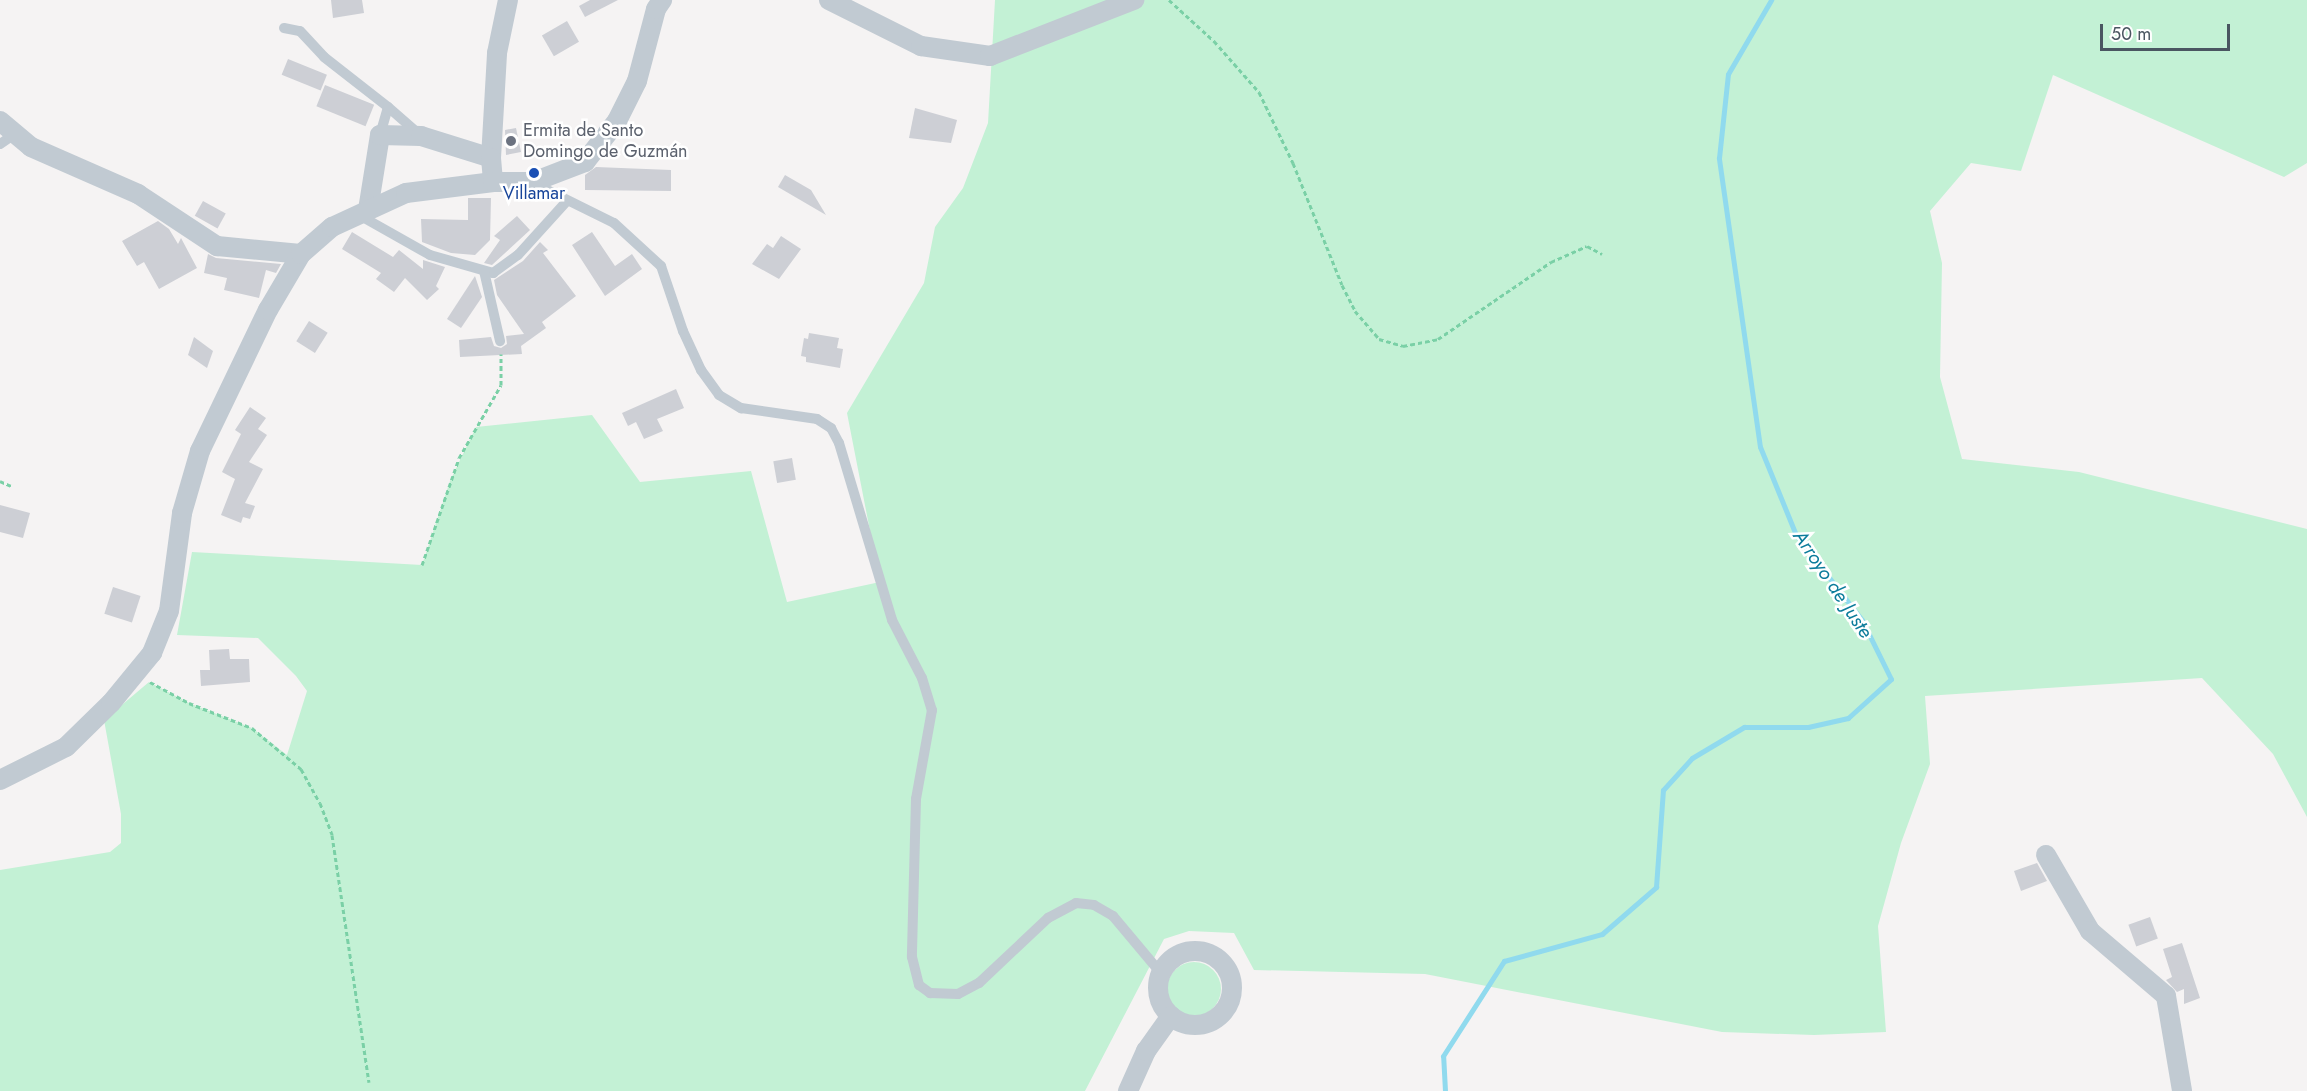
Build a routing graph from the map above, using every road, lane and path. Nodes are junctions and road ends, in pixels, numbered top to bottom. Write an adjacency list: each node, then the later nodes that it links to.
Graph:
1 (508, 0): 11 (street)
2 (662, 0): 13 (street)
3 (829, 0): 4 (street)
4 (1134, 0)
5 (1169, 0): 17 (path)
6 (284, 28): 7 (lane)
7 (388, 107): 9 (lane); 10 (lane)
8 (5, 133): 16 (street)
9 (380, 135): 10 (street); 15 (street)
10 (421, 136): 11 (street)
11 (491, 158): 12 (street)
12 (494, 182): 13 (street); 15 (street)
13 (533, 182): 14 (lane)
14 (567, 201): 18 (lane); 26 (lane)
15 (363, 212): 16 (street); 18 (lane)
16 (301, 254): 23 (street)
17 (1602, 254)
18 (484, 271): 19 (lane)
19 (500, 341): 22 (path)
20 (0, 481): 21 (path)
21 (10, 486)
22 (422, 566)
23 (135, 673): 24 (street); 28 (path)
24 (0, 780)
25 (2046, 855): 30 (street)
26 (1160, 972): 27 (street); 27 (street)
27 (1171, 1016): 29 (street)
28 (369, 1082)
29 (1128, 1091)
30 (2182, 1091)

